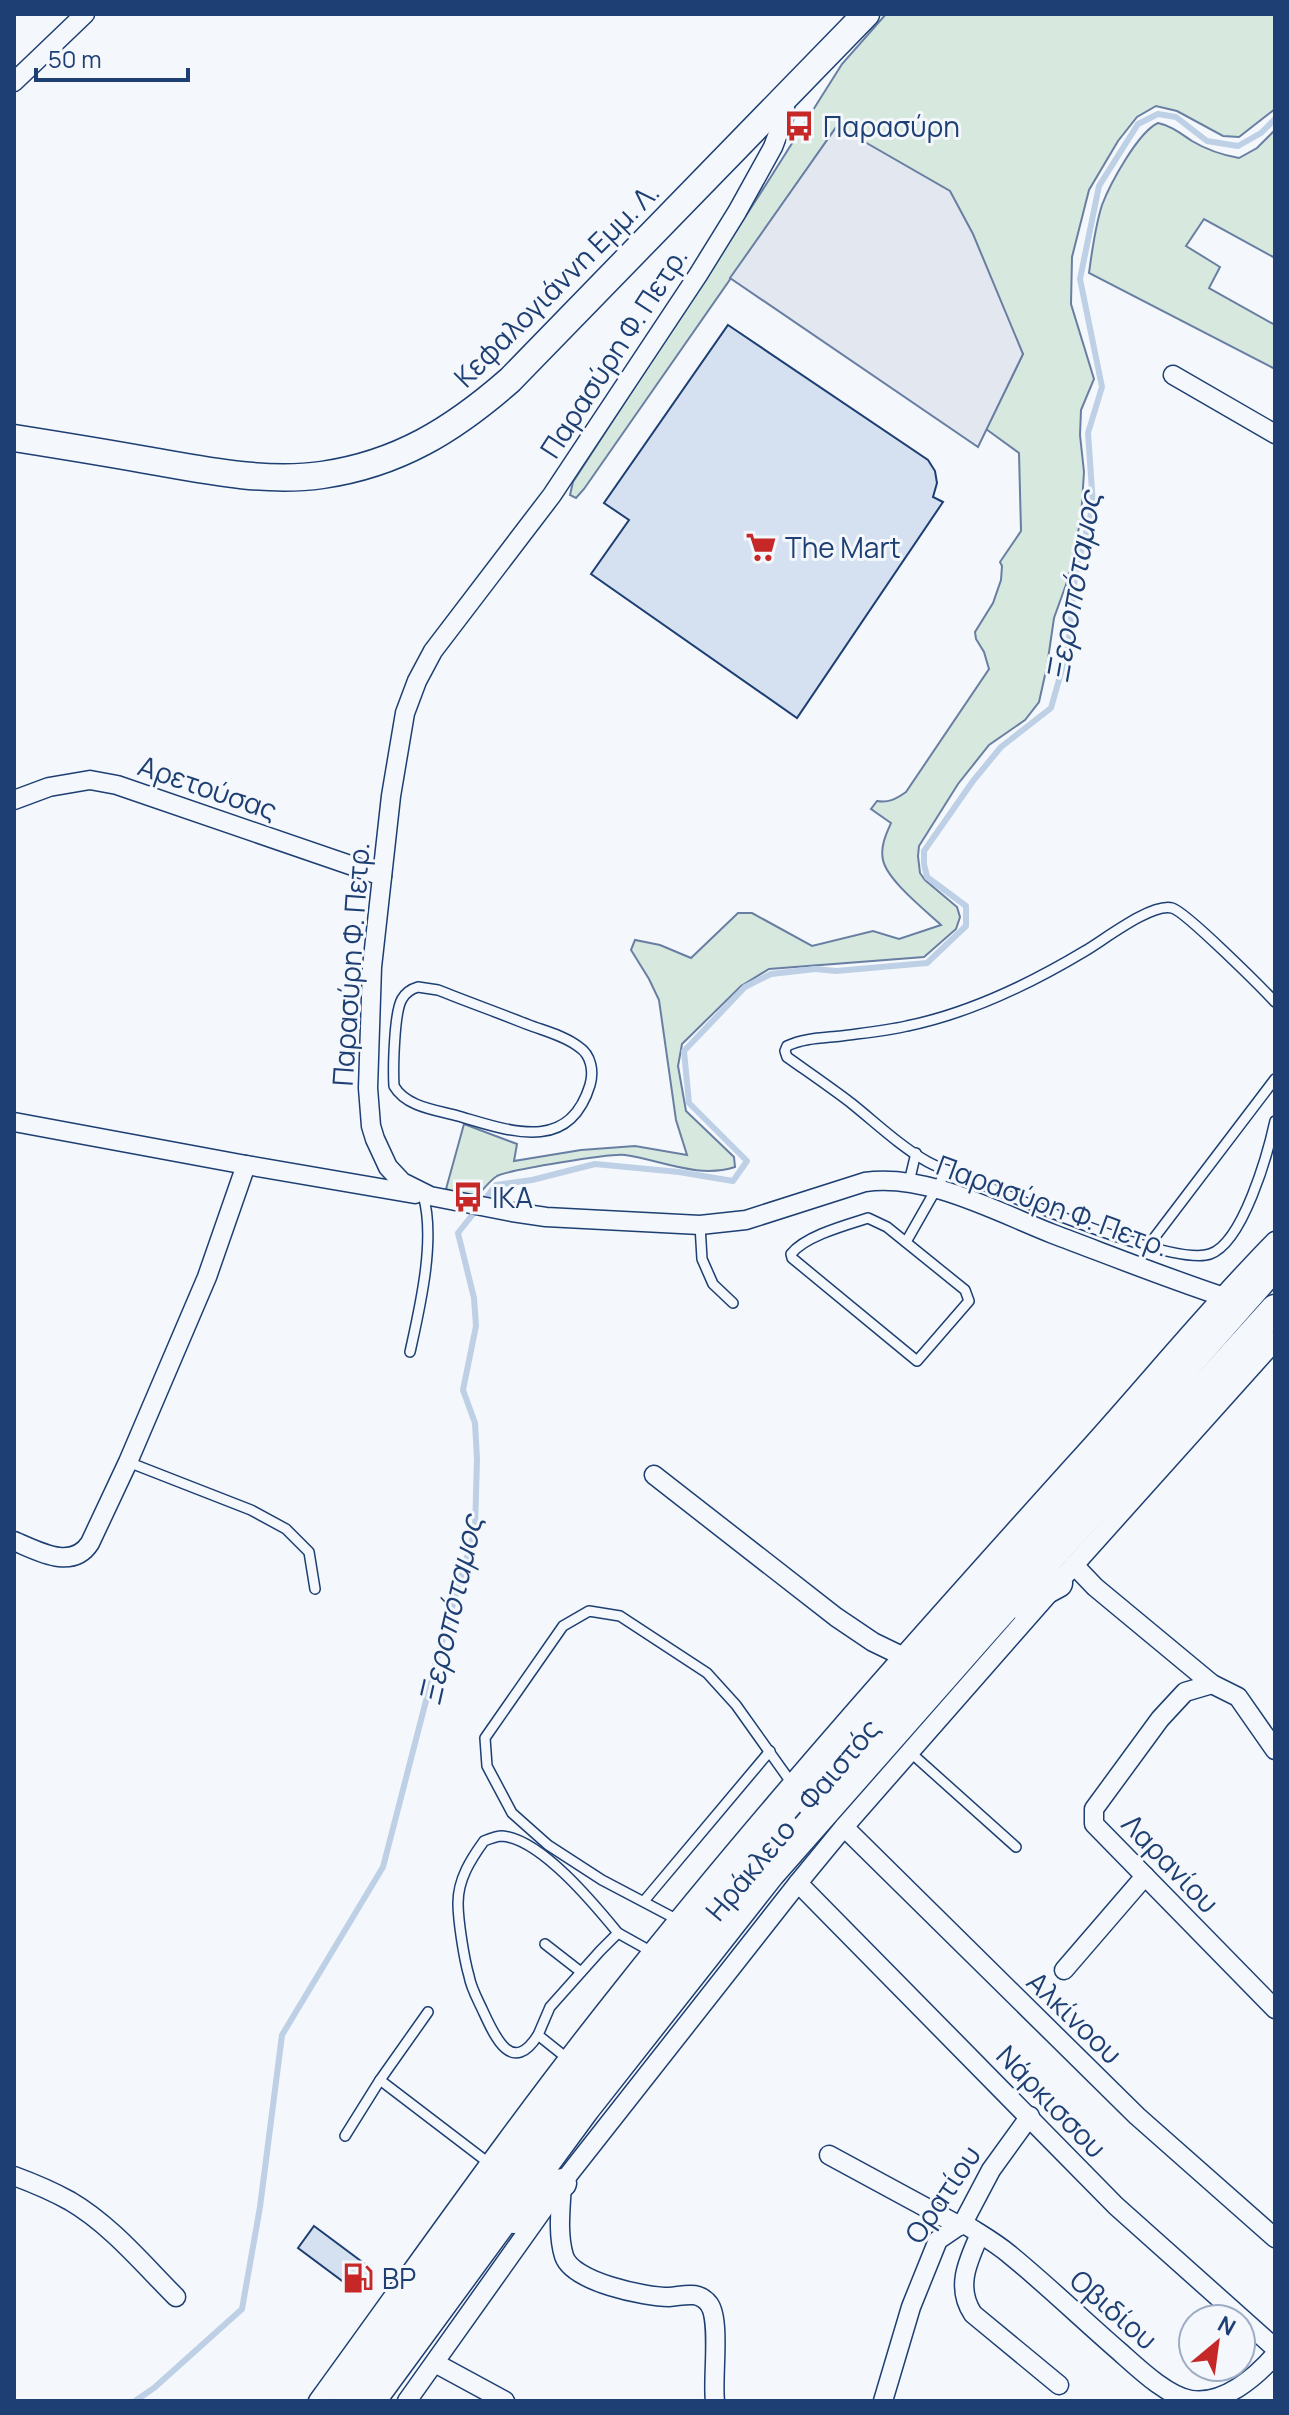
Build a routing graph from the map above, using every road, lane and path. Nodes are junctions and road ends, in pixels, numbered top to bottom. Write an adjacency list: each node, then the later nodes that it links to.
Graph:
1 (85, 14): 3 (street)
2 (866, 14): 4 (main road, Κεφαλογιάννη Εμμ. Λ.)
3 (14, 82)
4 (782, 101): 7 (main road, Κεφαλογιάννη Εμμ. Λ.); 9 (street, Παρασύρη Φ. Πετρ.)
5 (1173, 375): 6 (street)
6 (1275, 434)
7 (14, 438)
8 (14, 800): 9 (street, Αρετούσας)
9 (382, 876): 11 (street, Παρασύρη Φ. Πετρ.)
10 (1275, 1002): 16 (lane)
11 (367, 1026): 12 (lane); 21 (street, Παρασύρη Φ. Πετρ.)
12 (396, 1035): 12 (lane)
13 (1275, 1079): 25 (lane)
14 (1275, 1121): 25 (lane)
15 (14, 1122): 17 (street)
16 (916, 1153): 18 (lane); 19 (lane)
17 (246, 1165): 21 (street); 34 (street)
18 (947, 1170): 20 (lane); 25 (lane)
19 (909, 1182): 20 (street, Παρασύρη Φ. Πετρ.); 22 (street, Παρασύρη Φ. Πετρ.)
20 (937, 1190): 24 (lane); 27 (street, Παρασύρη Φ. Πετρ.)
21 (427, 1196): 22 (street, Παρασύρη Φ. Πετρ.); 31 (lane)
22 (700, 1225): 28 (lane)
23 (1275, 1241): 27 (street)
24 (906, 1242): 24 (lane)
25 (1148, 1246)
26 (1275, 1265): 32 (main road, Ηράκλειο - Φαιστός)
27 (1221, 1296): 33 (street)
28 (733, 1303)
29 (1275, 1309): 39 (main road, Ηράκλειο - Φαιστός)
30 (1275, 1341): 37 (street)
31 (410, 1352)
32 (1158, 1398): 33 (main road); 66 (main road, Ηράκλειο - Φαιστός)
33 (1110, 1426): 40 (street)
34 (128, 1462): 36 (street); 38 (lane)
35 (654, 1475): 40 (street)
36 (14, 1541)
37 (1066, 1574): 39 (main road); 41 (street); 44 (street)
38 (315, 1589)
39 (992, 1622): 72 (main road, Ηράκλειο - Φαιστός)
40 (904, 1657): 45 (street)
41 (1212, 1684): 42 (street); 48 (street, Λαρανίου)
42 (1275, 1750)
43 (770, 1751): 45 (lane); 50 (lane); 50 (lane)
44 (910, 1752): 46 (street); 47 (lane)
45 (793, 1785): 51 (street)
46 (844, 1827): 49 (street); 71 (street, Αλκίνοου)
47 (1016, 1847)
48 (1145, 1876): 55 (street); 57 (street, Λαρανίου)
49 (798, 1883): 63 (street, Νάρκισσου); 68 (street)
50 (644, 1901): 51 (lane)
51 (678, 1920): 54 (street)
52 (618, 1933): 54 (lane); 56 (lane); 59 (lane)
53 (545, 1944): 56 (lane)
54 (652, 1952): 60 (street)
55 (1064, 1970)
56 (581, 1972): 59 (lane)
57 (1275, 2009)
58 (428, 2012): 61 (lane)
59 (538, 2035): 60 (lane)
60 (568, 2059): 62 (street)
61 (380, 2080): 64 (lane); 66 (lane)
62 (537, 2100): 66 (main road)
63 (1030, 2116): 69 (street, Ορατίου); 75 (street, Νάρκισσου)
64 (345, 2136)
65 (829, 2155): 69 (street, Οβιδίου)
66 (496, 2170): 72 (main road, Ηράκλειο - Φαιστός); 73 (street)
67 (14, 2176): 74 (street)
68 (562, 2183): 72 (main road); 77 (street); 84 (street)
69 (961, 2225): 70 (street, Οβιδίου); 85 (street, Ορατίου)
70 (980, 2234): 76 (street, Οβιδίου); 78 (street)
71 (1275, 2238)
72 (474, 2240): 73 (main road); 80 (main road, Ηράκλειο - Φαιστός); 81 (main road, Ηράκλειο - Φαιστός)
73 (427, 2248): 79 (street)
74 (176, 2297)
75 (1275, 2348)
76 (1275, 2355)
77 (435, 2363): 82 (street); 83 (street)
78 (1059, 2385)
79 (318, 2401)
80 (344, 2401)
81 (371, 2401)
82 (407, 2401)
83 (505, 2401)
84 (715, 2401)
85 (883, 2401)

